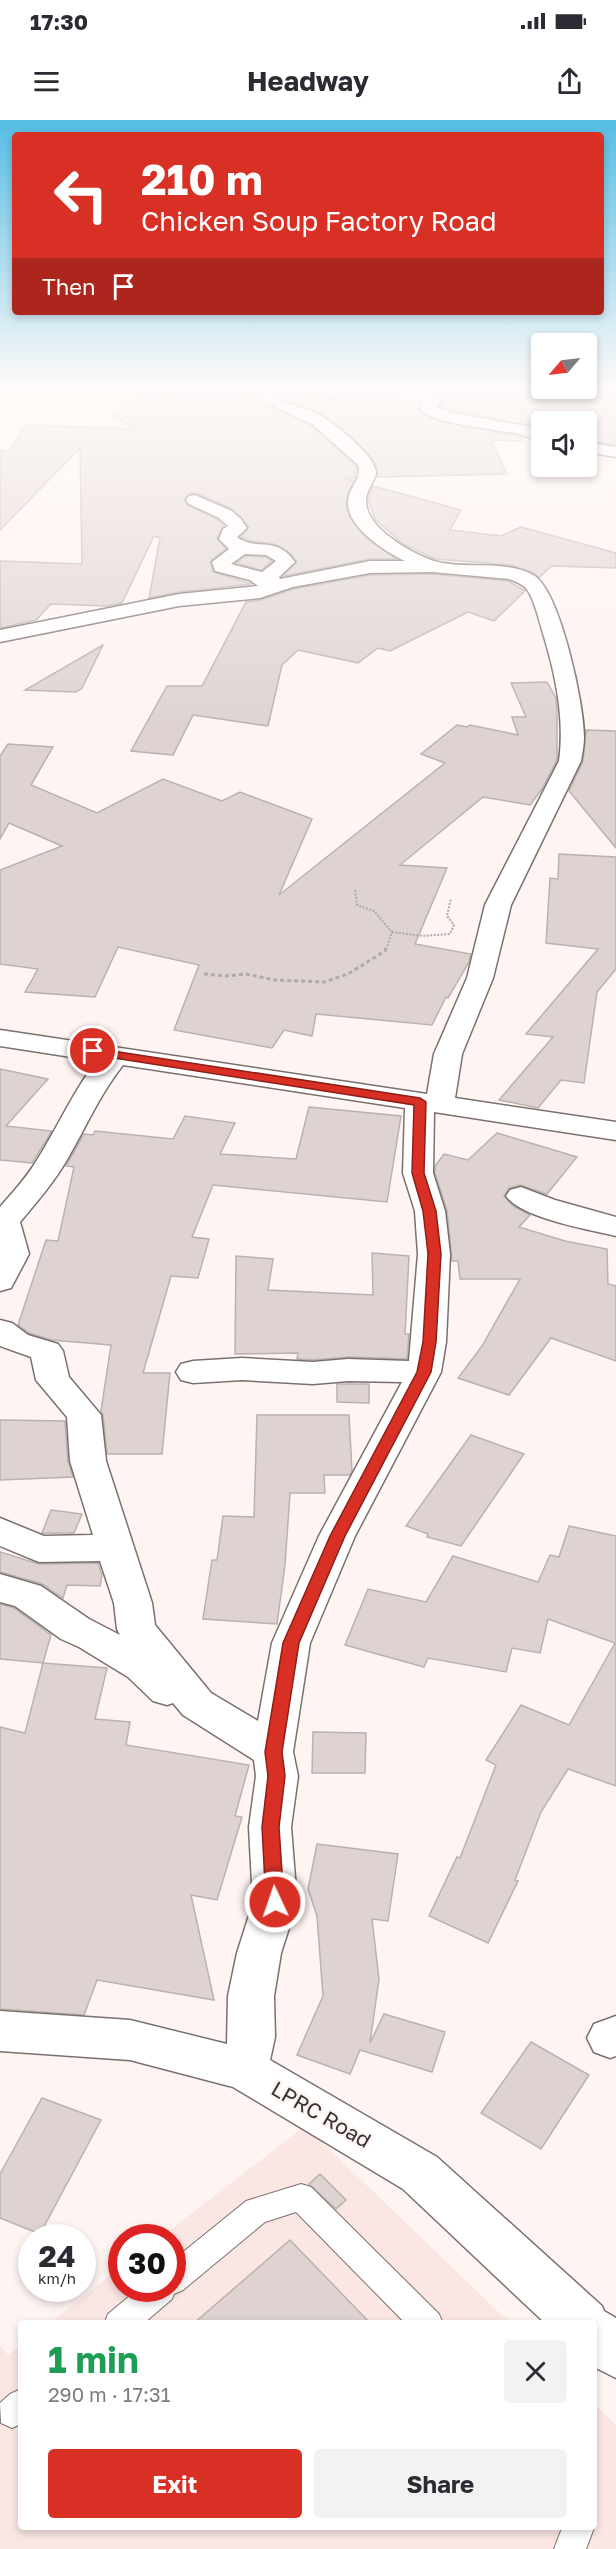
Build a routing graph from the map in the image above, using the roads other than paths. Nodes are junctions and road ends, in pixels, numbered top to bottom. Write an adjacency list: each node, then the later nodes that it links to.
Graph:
1 (195, 500): 3 (street)
2 (357, 500): 4 (street)
3 (241, 549): 5 (street); 5 (street)
4 (432, 566): 5 (street); 9 (street)
5 (273, 588): 6 (street)
6 (0, 636)
7 (0, 1038): 8 (street)
8 (116, 1055): 9 (street); 13 (street)
9 (430, 1104): 10 (street); 16 (street)
10 (616, 1131)
11 (521, 1196): 12 (street)
12 (616, 1227)
13 (0, 1281)
14 (0, 1330): 18 (street)
15 (193, 1372): 16 (street)
16 (424, 1372): 20 (street)
17 (0, 1531): 18 (street)
18 (114, 1548): 20 (street)
19 (0, 1588): 20 (street)
20 (261, 1743): 22 (street)
21 (0, 2031): 22 (street, LPRC Road)
22 (244, 2069): 27 (street, LPRC Road)
23 (186, 2268): 26 (lane)
24 (145, 2302): 25 (lane)
25 (124, 2320)
26 (424, 2320)
27 (580, 2320)
28 (597, 2335): 29 (street)
29 (616, 2352)
30 (577, 2530): 31 (lane)
31 (570, 2549)

